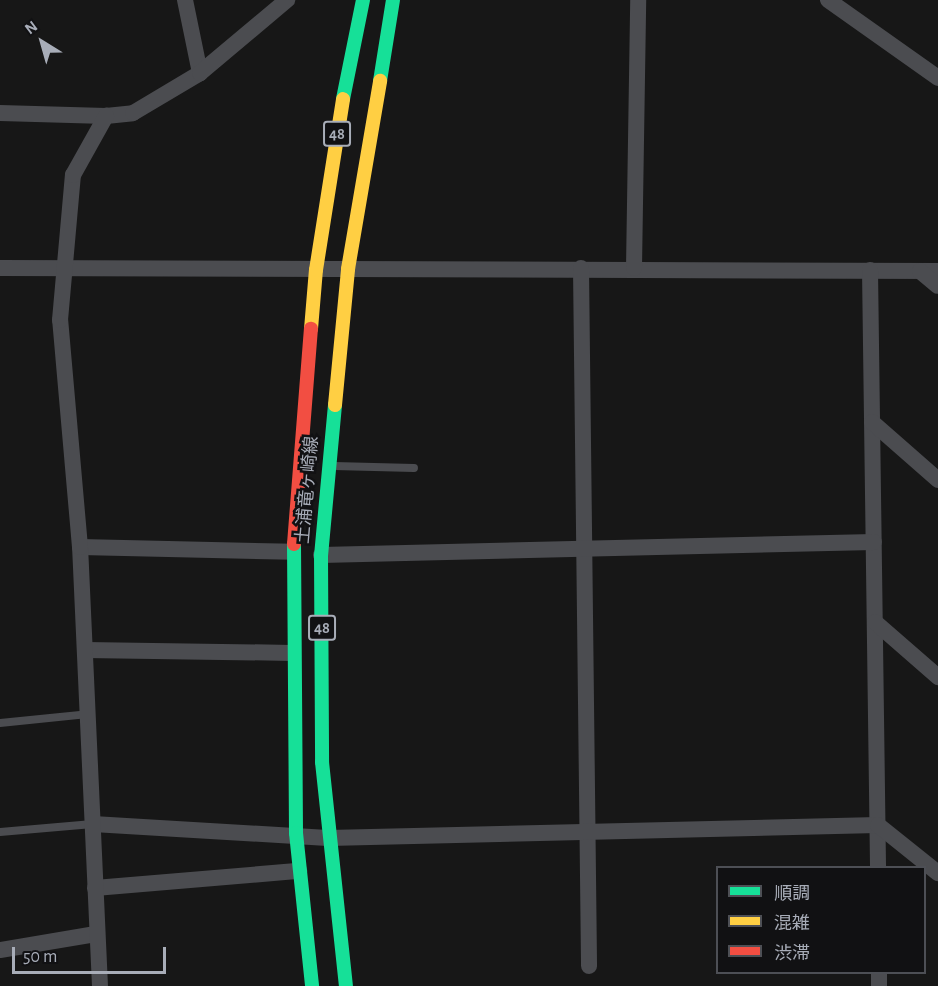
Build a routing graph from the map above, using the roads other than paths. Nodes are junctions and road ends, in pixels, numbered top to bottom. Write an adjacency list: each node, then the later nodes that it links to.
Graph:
1 (185, 0): 7 (street)
2 (287, 0): 7 (street)
3 (363, 0): 16 (main road, 土浦竜ヶ崎線 / 48)
4 (393, 0): 15 (main road, 土浦竜ヶ崎線 / 48)
5 (638, 0): 14 (street)
6 (828, 0): 8 (street)
7 (200, 73): 10 (street)
8 (938, 78)
9 (0, 113): 10 (street)
10 (106, 116): 12 (street)
11 (0, 268): 12 (street)
12 (64, 268): 16 (street); 26 (street)
13 (581, 268): 14 (street); 15 (street); 27 (street)
14 (634, 268): 17 (street)
15 (348, 269): 16 (street); 22 (main road, 土浦竜ヶ崎線 / 48)
16 (316, 270): 28 (main road, 土浦竜ヶ崎線 / 48)
17 (870, 270): 18 (street); 21 (street)
18 (920, 271): 19 (street); 20 (street)
19 (938, 271)
20 (938, 286)
21 (872, 422): 24 (street); 25 (street)
22 (327, 466): 23 (lane); 29 (main road, 土浦竜ヶ崎線 / 48)
23 (414, 468)
24 (938, 480)
25 (874, 542): 27 (street); 30 (street)
26 (80, 547): 28 (street); 31 (street)
27 (585, 549): 29 (street); 38 (street)
28 (293, 552): 32 (main road, 土浦竜ヶ崎線 / 48)
29 (321, 555): 41 (main road, 土浦竜ヶ崎線 / 48)
30 (875, 622): 33 (street); 37 (street)
31 (85, 650): 32 (street); 34 (street)
32 (292, 653): 40 (main road, 土浦竜ヶ崎線 / 48)
33 (938, 677)
34 (88, 714): 35 (lane); 36 (street)
35 (0, 723)
36 (93, 824): 39 (lane); 40 (street); 45 (street)
37 (878, 825): 38 (street); 42 (street); 44 (street)
38 (590, 829): 41 (street); 48 (street)
39 (0, 832)
40 (296, 833): 41 (street); 43 (main road, 土浦竜ヶ崎線 / 48)
41 (328, 838): 51 (main road, 土浦竜ヶ崎線 / 48)
42 (878, 866)
43 (299, 871): 45 (street); 50 (main road, 土浦竜ヶ崎線 / 48)
44 (938, 873)
45 (95, 888): 46 (street)
46 (96, 934): 47 (street); 49 (street)
47 (0, 950)
48 (590, 966)
49 (100, 986)
50 (312, 986)
51 (346, 986)

